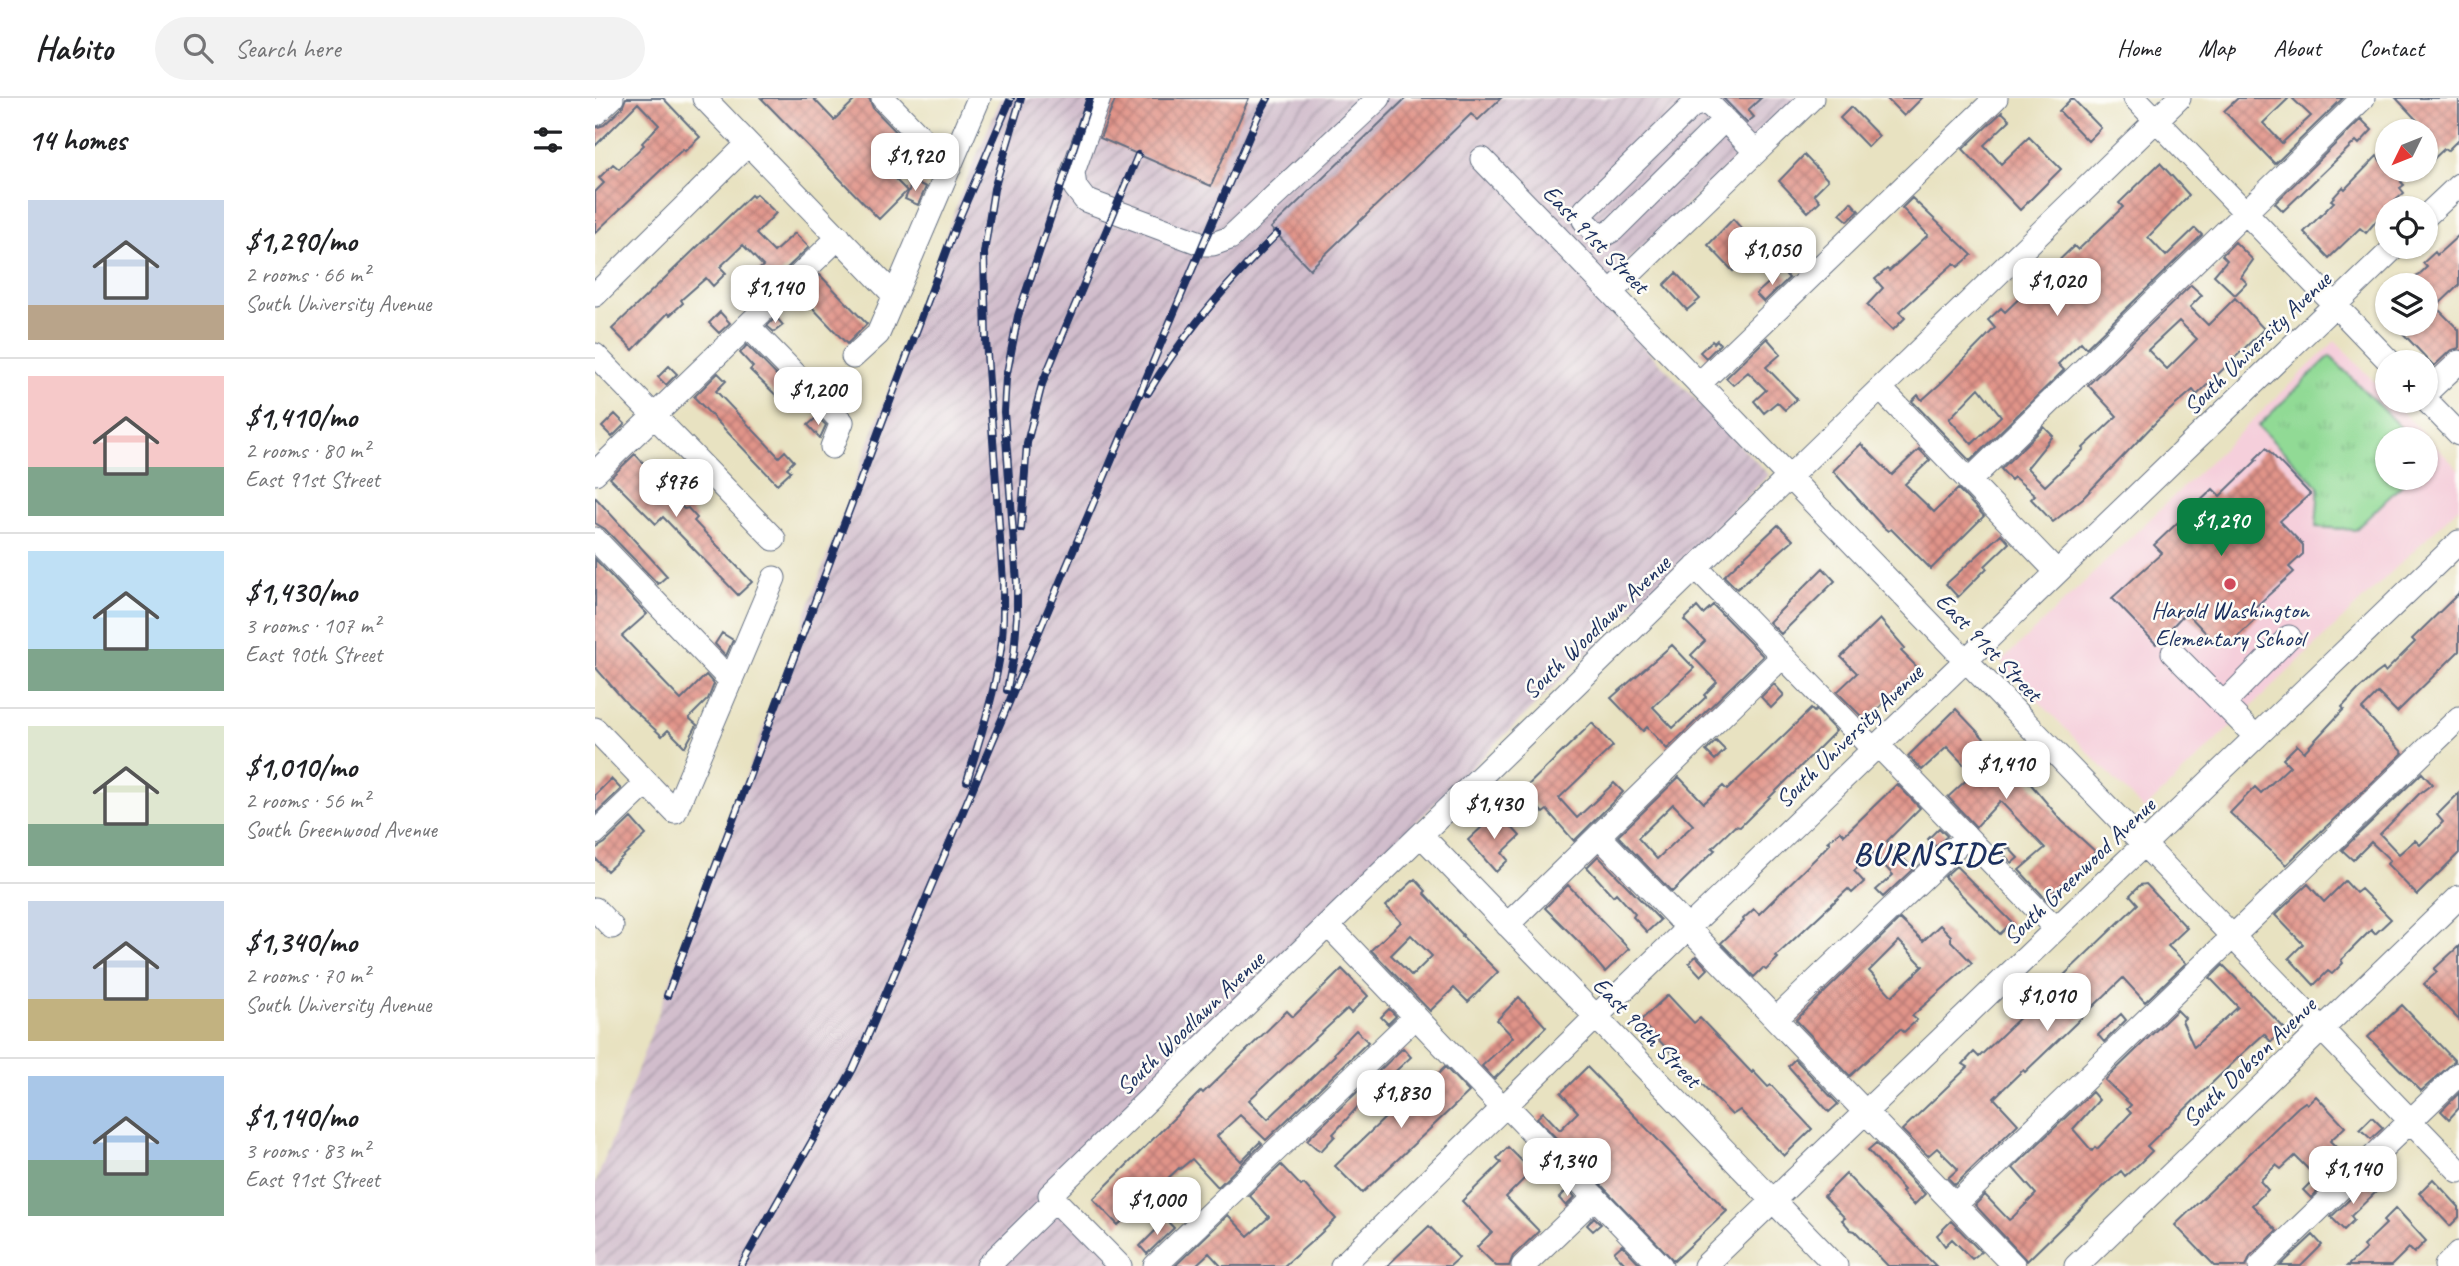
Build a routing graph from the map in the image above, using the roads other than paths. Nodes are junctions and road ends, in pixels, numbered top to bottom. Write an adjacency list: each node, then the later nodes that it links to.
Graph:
1 (612, 98): 12 (street)
2 (704, 98): 15 (street)
3 (883, 98): 18 (street)
4 (979, 98): 18 (street)
5 (1099, 98): 6 (street)
6 (1379, 98)
7 (1812, 98): 16 (street)
8 (1996, 98): 34 (street)
9 (2135, 98): 14 (street)
10 (2179, 98): 14 (street, South Woodlawn Avenue)
11 (2363, 98): 21 (street)
12 (595, 114)
13 (1724, 120): 13 (street); 16 (street)
14 (2156, 120): 21 (street); 35 (street, South Woodlawn Avenue)
15 (748, 144): 22 (street); 25 (street)
16 (1756, 152): 24 (street)
17 (1482, 159): 24 (street, East 91st Street)
18 (950, 167): 26 (street)
19 (2459, 185): 20 (street)
20 (2438, 205)
21 (2246, 213): 27 (street); 42 (street)
22 (839, 237): 26 (street); 28 (street)
23 (2383, 259): 27 (street, South University Avenue)
24 (1611, 292): 34 (street, East 91st Street)
25 (595, 295)
26 (895, 296): 31 (street)
27 (2335, 305): 29 (street); 47 (street, South University Avenue)
28 (748, 326): 37 (street); 39 (street)
29 (2378, 350)
30 (595, 355): 37 (street)
31 (853, 357)
32 (2459, 362): 33 (street)
33 (2438, 383)
34 (1699, 384): 41 (street, East 91st Street)
35 (1880, 388): 41 (street, South Woodlawn Avenue); 42 (street)
36 (2438, 410): 38 (street)
37 (655, 416): 40 (street); 43 (street)
38 (2459, 433)
39 (832, 447)
40 (595, 473)
41 (1789, 477): 46 (street, South Woodlawn Avenue); 52 (street, East 91st Street)
42 (1969, 481): 47 (street)
43 (774, 538)
44 (595, 539): 53 (street)
45 (2459, 542): 57 (street, South Greenwood Avenue)
46 (1696, 567): 51 (street); 61 (street, South Woodlawn Avenue)
47 (2057, 572): 52 (street, South University Avenue)
48 (774, 578): 53 (street)
49 (2289, 637): 54 (street)
50 (2173, 653): 54 (street)
51 (1783, 656): 58 (street); 62 (street)
52 (1966, 660): 58 (street, South University Avenue); 64 (street, East 91st Street)
53 (731, 681): 59 (street)
54 (2223, 704): 57 (street)
55 (2459, 718): 72 (street)
56 (595, 729): 59 (street)
57 (2256, 737): 64 (street, South Greenwood Avenue)
58 (1875, 747): 63 (street); 70 (street, South University Avenue)
59 (647, 783): 60 (street)
60 (595, 833)
61 (1421, 835): 67 (street, South Woodlawn Avenue); 68 (street, East 90th Street)
62 (1599, 836): 68 (street); 70 (street)
63 (1966, 837): 71 (street); 75 (street)
64 (2144, 844): 71 (street, South Greenwood Avenue); 72 (street, East 91st Street)
65 (2459, 897): 76 (street, South Dobson Avenue)
66 (595, 909): 69 (street)
67 (1328, 925): 73 (street); 82 (street, South Woodlawn Avenue)
68 (1507, 925): 74 (street, East 90th Street)
69 (612, 927)
70 (1688, 928): 74 (street, South University Avenue); 75 (street)
71 (2056, 929): 79 (street, South Greenwood Avenue)
72 (2233, 937): 76 (street, East 91st Street); 85 (street)
73 (1415, 1017): 78 (street); 89 (street)
74 (1595, 1017): 78 (street, South University Avenue); 84 (street, East 90th Street)
75 (1776, 1019): 79 (street)
76 (2322, 1029): 80 (street, East 91st Street); 96 (street, South Dobson Avenue)
77 (2459, 1074): 80 (street)
78 (1505, 1106): 83 (street); 90 (street, South University Avenue)
79 (1865, 1112): 84 (street, South Greenwood Avenue); 85 (street)
80 (2411, 1121): 81 (street, East 91st Street); 97 (street)
81 (2459, 1171)
82 (1053, 1197): 87 (street, South Woodlawn Avenue); 88 (street)
83 (1595, 1197): 91 (street); 92 (street)
84 (1773, 1201): 93 (street, South Greenwood Avenue); 94 (street, East 90th Street)
85 (1955, 1205): 95 (street)
86 (2459, 1253): 98 (street)
87 (988, 1266)
88 (1121, 1266)
89 (1155, 1266)
90 (1342, 1266)
91 (1523, 1266)
92 (1661, 1266)
93 (1705, 1266)
94 (1836, 1266)
95 (2014, 1266)
96 (2076, 1266)
97 (2260, 1266)
98 (2446, 1266)

